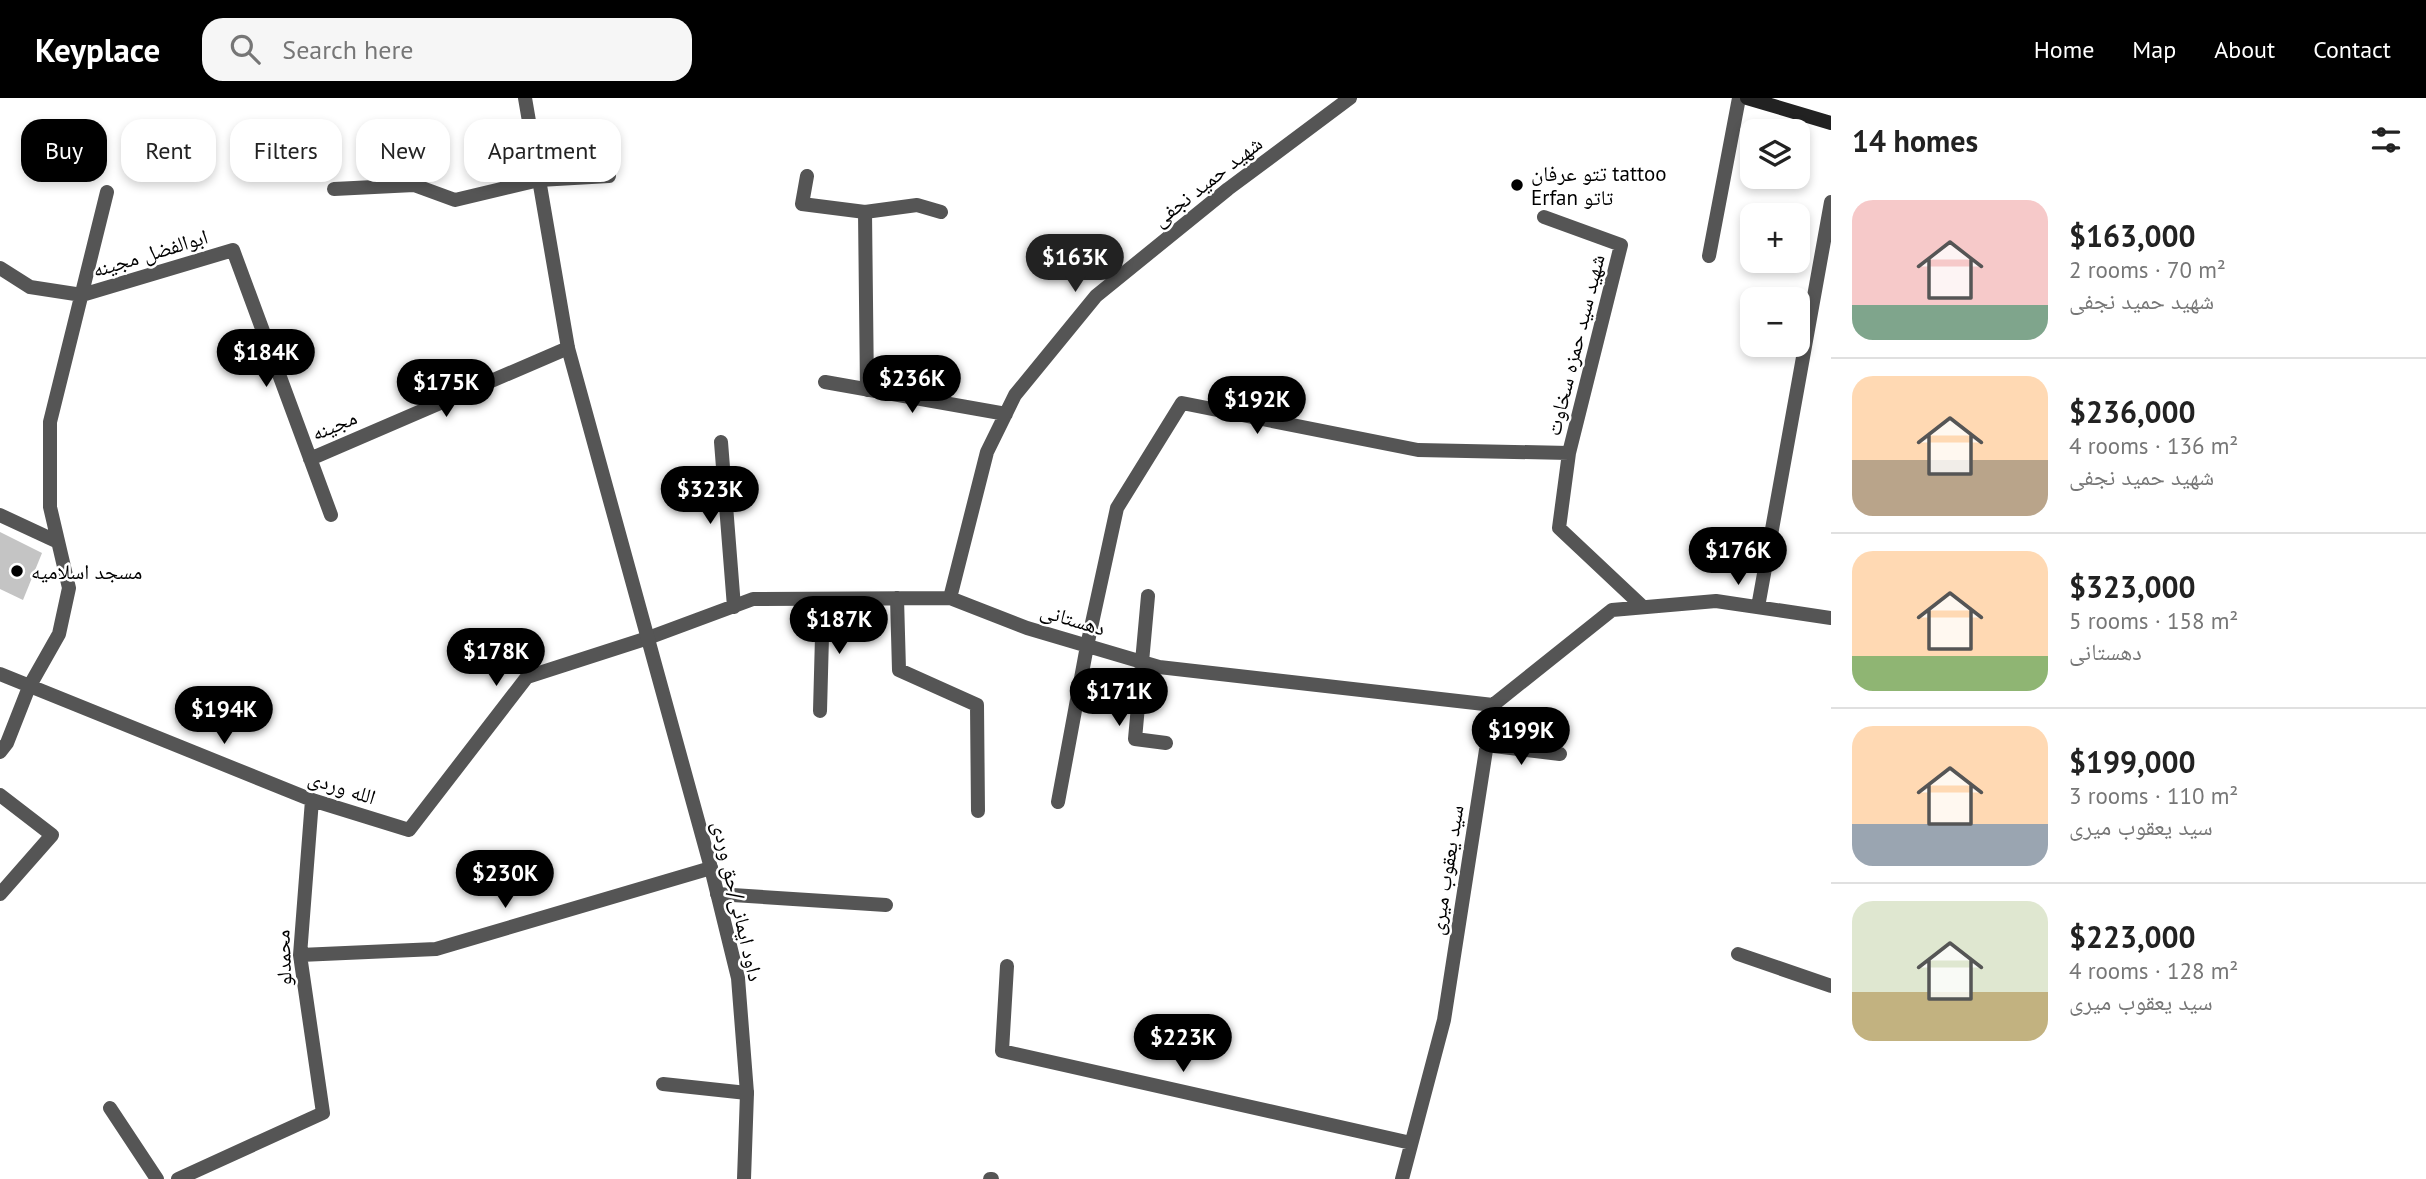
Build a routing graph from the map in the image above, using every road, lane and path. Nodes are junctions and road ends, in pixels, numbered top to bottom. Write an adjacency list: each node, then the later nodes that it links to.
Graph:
1 (526, 98): 5 (street, داود ایمانی/حق وردی)
2 (1350, 98): 22 (street, شهید حمید نجفی)
3 (1739, 98): 16 (street)
4 (1746, 98): 6 (main road)
5 (529, 119)
6 (1831, 123)
7 (807, 176): 13 (street)
8 (531, 182): 10 (street)
9 (539, 182): 19 (street, داود ایمانی/حق وردی)
10 (334, 189)
11 (107, 191): 18 (street)
12 (1831, 202): 35 (street)
13 (865, 212): 14 (street); 21 (street)
14 (942, 212)
15 (1544, 217): 24 (street, شهید سید حمزه سخاوت)
16 (1709, 256)
17 (0, 268): 18 (street, ابوالفضل مجینه)
18 (82, 295): 25 (street, ابوالفضل مجینه); 28 (street)
19 (568, 348): 25 (street, مجینه); 37 (street, داود ایمانی/حق وردی)
20 (825, 382): 21 (street)
21 (867, 390): 22 (street)
22 (1006, 414): 31 (street, شهید حمید نجفی)
23 (721, 442): 33 (street)
24 (1569, 453): 34 (street, شهید سید حمزه سخاوت); 38 (street, شهید سید حمزه سخاوت)
25 (310, 458): 26 (street)
26 (331, 515)
27 (0, 516): 28 (street)
28 (58, 542): 41 (street)
29 (1148, 596): 39 (street)
30 (897, 598): 31 (street, دهستانی); 32 (street, دهستانی); 51 (street)
31 (950, 598): 38 (street, دهستانی)
32 (823, 599): 33 (street, دهستانی); 43 (street)
33 (734, 607): 37 (street, دهستانی)
34 (1643, 607): 35 (street); 42 (street)
35 (1758, 607): 36 (street)
36 (1831, 618)
37 (649, 638): 52 (street, دهستانی); 53 (street, داود ایمانی/حق وردی)
38 (1087, 646): 39 (street, دهستانی); 50 (street)
39 (1141, 661): 42 (street, دهستانی); 44 (street)
40 (0, 674): 41 (street, الله وردی)
41 (29, 687): 46 (street); 49 (street, الله وردی)
42 (1493, 705): 45 (street, سید یعقوب میری)
43 (820, 711)
44 (1166, 743)
45 (1486, 746): 47 (street); 64 (street, سید یعقوب میری)
46 (0, 752)
47 (1560, 754)
48 (0, 794): 54 (street)
49 (312, 800): 52 (street, الله وردی); 58 (street, محمدلو)
50 (1058, 802)
51 (978, 811)
52 (409, 830)
53 (711, 868): 55 (street, داود ایمانی/حق وردی); 58 (street)
54 (0, 894)
55 (717, 894): 56 (street); 62 (street, داود ایمانی/حق وردی)
56 (886, 905)
57 (1738, 954): 60 (street)
58 (300, 955): 65 (street, محمدلو)
59 (1007, 966): 64 (street)
60 (1831, 986)
61 (663, 1084): 62 (street)
62 (747, 1093): 68 (street, داود ایمانی/حق وردی)
63 (110, 1108): 66 (street)
64 (1411, 1143): 69 (street, سید یعقوب میری)
65 (204, 1174): 67 (street)
66 (157, 1179)
67 (178, 1179)
68 (744, 1179)
69 (1402, 1179)

